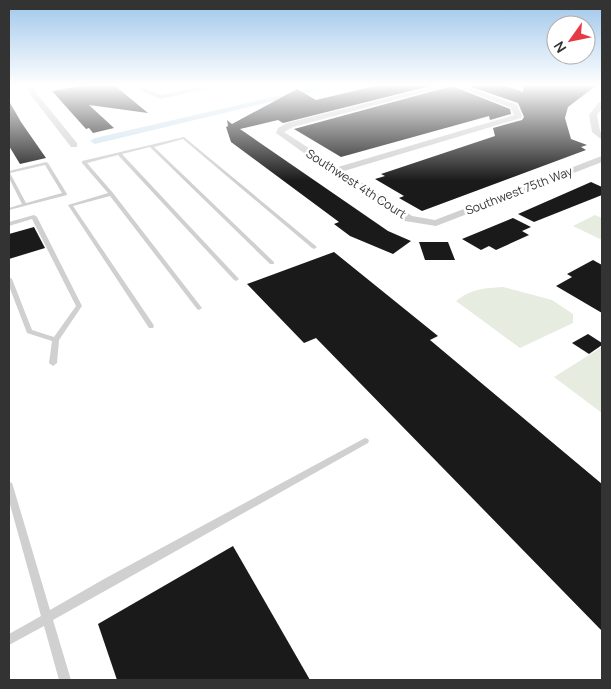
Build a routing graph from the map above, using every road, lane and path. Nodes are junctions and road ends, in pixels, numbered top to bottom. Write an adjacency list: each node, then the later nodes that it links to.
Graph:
1 (52, 117): 6 (street)
2 (321, 117): 10 (street, Southwest 4th Court)
3 (514, 117): 10 (street)
4 (593, 117): 5 (street)
5 (602, 138)
6 (74, 145)
7 (151, 146): 8 (lane); 17 (lane); 18 (lane)
8 (119, 153): 12 (lane); 20 (lane)
9 (602, 159): 15 (street, Southwest 75th Way)
10 (336, 171): 15 (street, Southwest 4th Court)
11 (9, 173): 13 (lane); 13 (lane)
12 (111, 194): 21 (lane); 22 (lane)
13 (24, 204): 14 (lane)
14 (9, 208)
15 (436, 223)
16 (9, 224): 23 (lane)
17 (314, 248)
18 (272, 263)
19 (9, 279): 23 (lane)
20 (236, 279)
21 (199, 308)
22 (151, 326)
23 (56, 340): 24 (lane)
24 (54, 363)
25 (365, 441): 27 (lane)
26 (9, 486): 27 (lane)
27 (48, 618): 28 (lane); 29 (lane)
28 (9, 640)
29 (65, 680)

